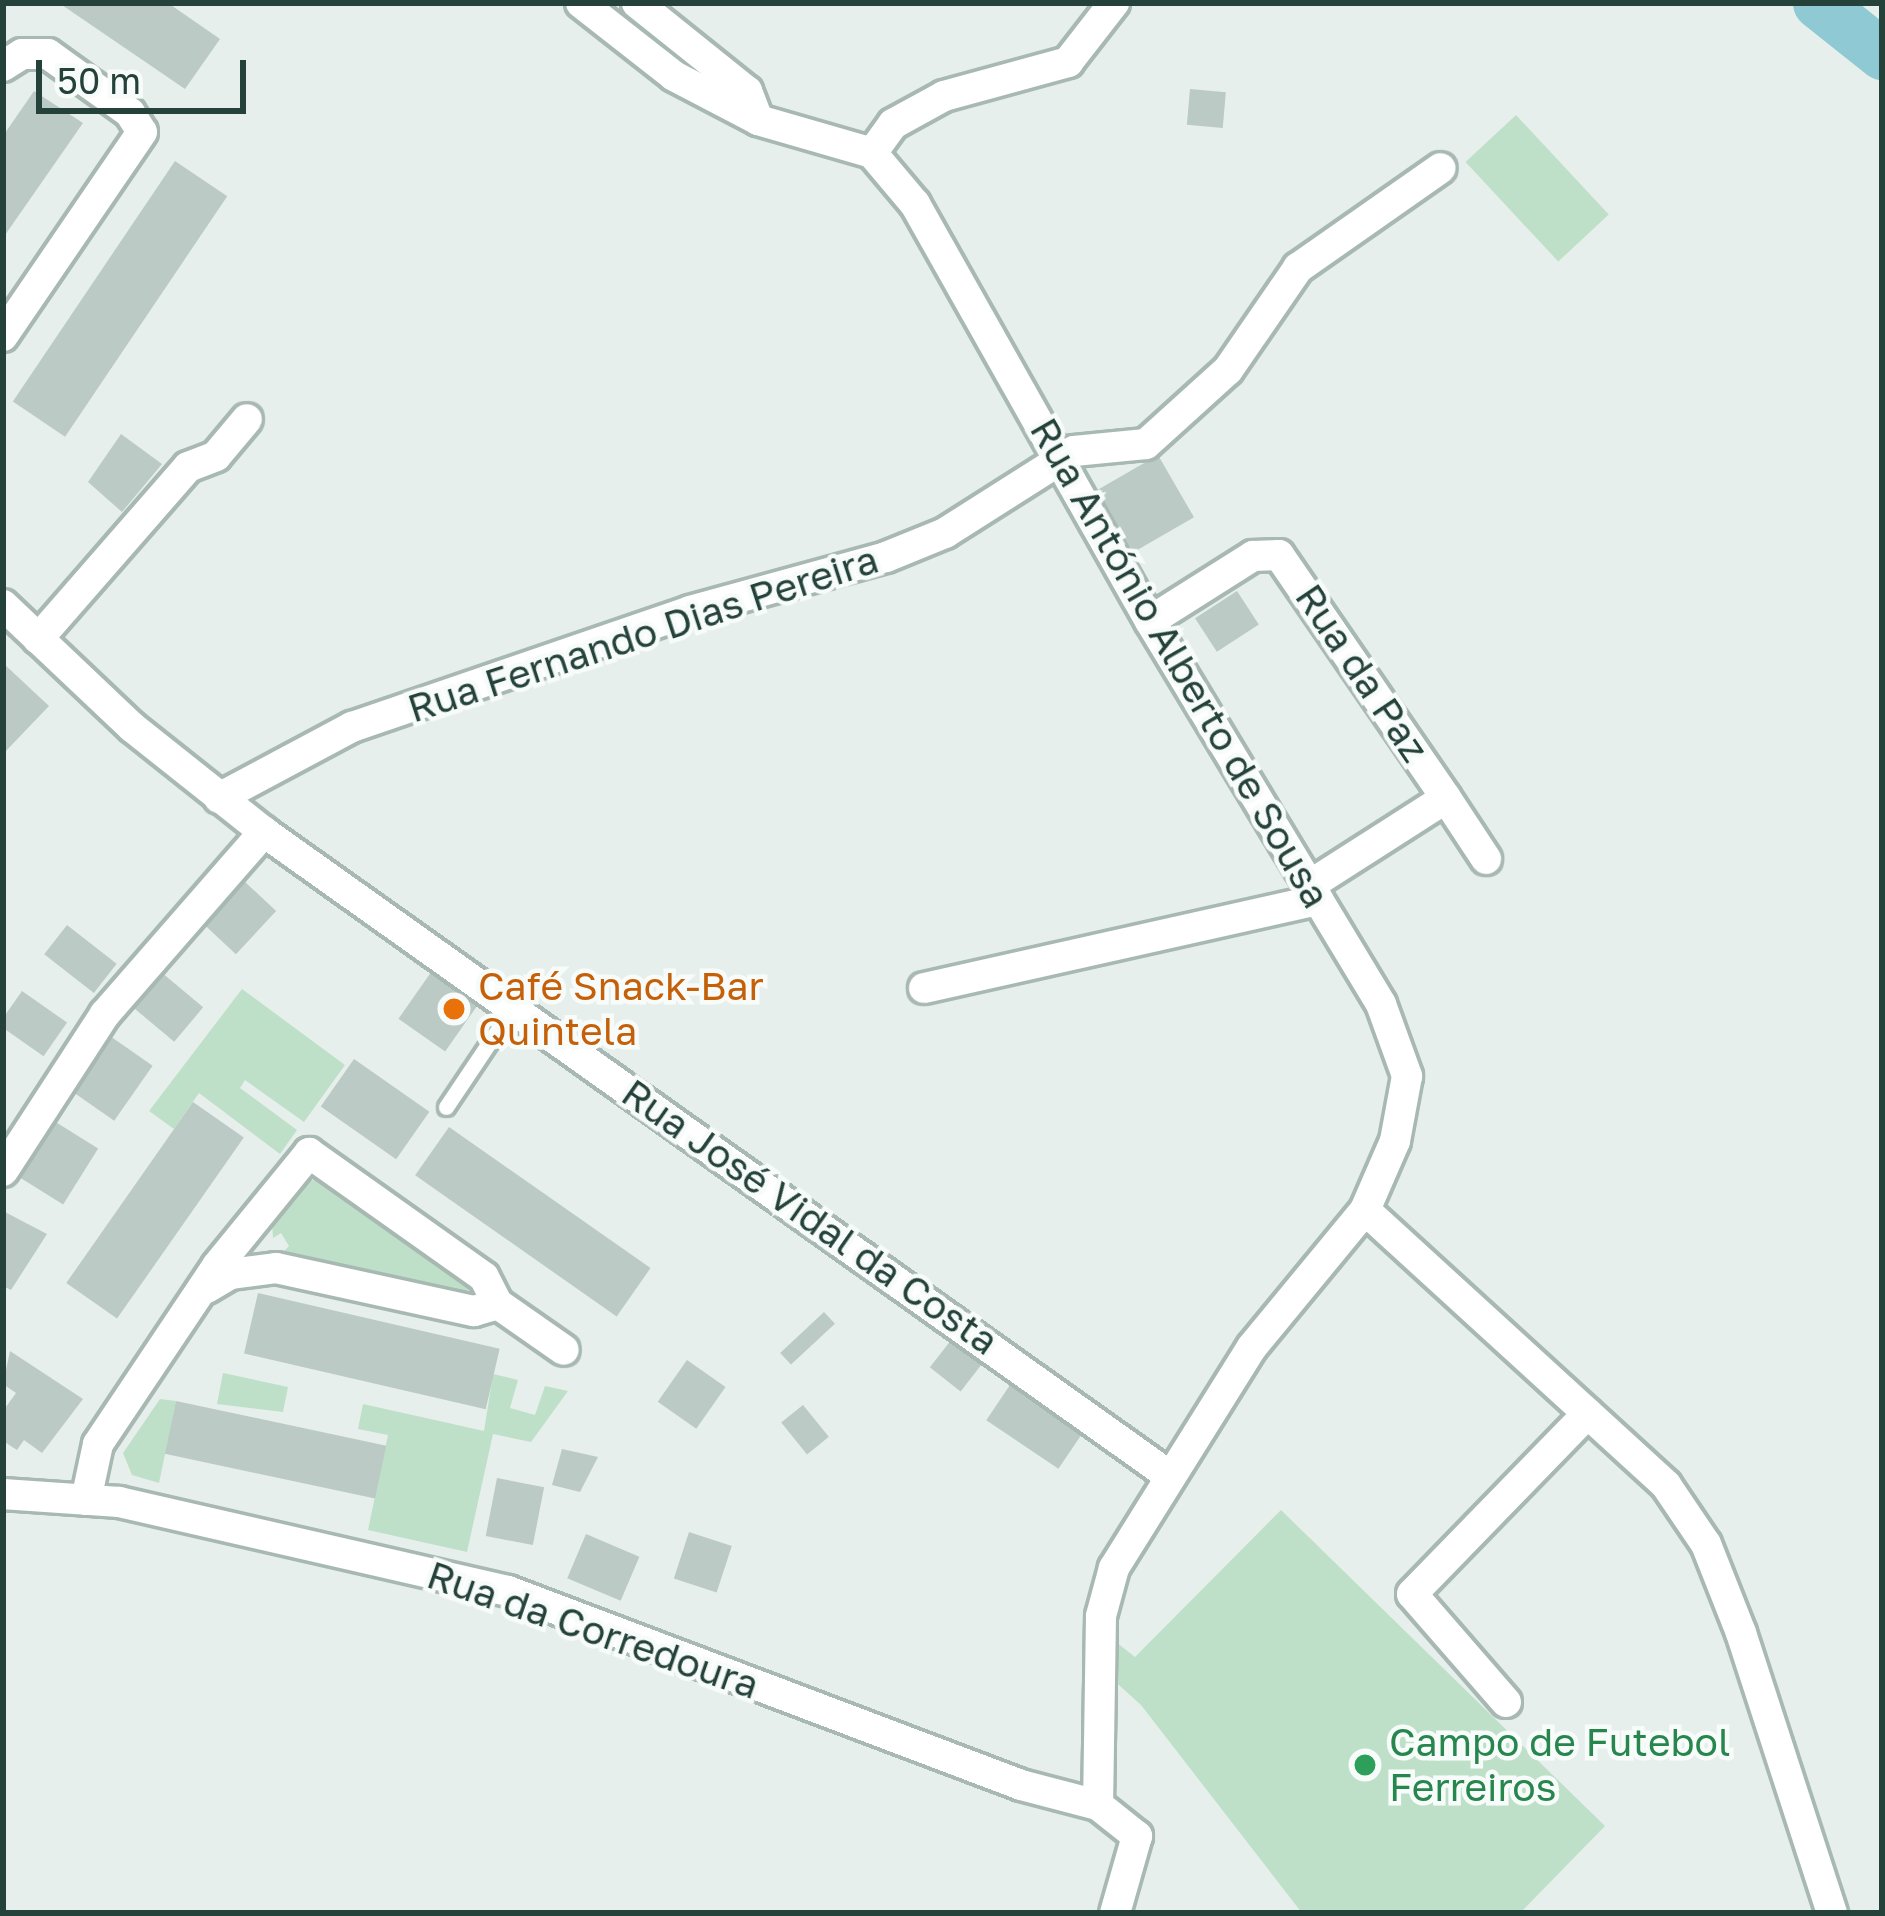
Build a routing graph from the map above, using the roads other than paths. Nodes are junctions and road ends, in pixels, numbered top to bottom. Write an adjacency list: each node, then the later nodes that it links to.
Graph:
1 (581, 3): 5 (street)
2 (637, 3): 5 (street)
3 (1114, 3): 6 (street)
4 (3, 66): 8 (street)
5 (758, 120): 6 (street)
6 (872, 153): 10 (street, Rua António Alberto de Sousa)
7 (1441, 167): 10 (street)
8 (3, 335)
9 (247, 418): 13 (street)
10 (1060, 458): 12 (street, Rua António Alberto de Sousa); 14 (street, Rua Fernando Dias Pereira)
11 (3, 604): 13 (street, Rua José Vidal da Costa)
12 (1150, 622): 15 (street, Rua da Paz); 18 (street, Rua António Alberto de Sousa)
13 (38, 639): 14 (street, Rua José Vidal da Costa)
14 (219, 798): 16 (street, Rua José Vidal da Costa)
15 (1446, 798): 17 (street, Rua da Paz); 18 (street, Rua da Paz)
16 (264, 832): 20 (street, Rua José Vidal da Costa); 22 (street)
17 (1486, 859)
18 (1314, 892): 19 (street); 23 (street, Rua António Alberto de Sousa)
19 (924, 988)
20 (512, 1007): 21 (lane); 30 (street, Rua José Vidal da Costa)
21 (446, 1107)
22 (3, 1171)
23 (1368, 1202): 29 (street); 30 (street, Rua António Alberto de Sousa)
24 (265, 1207): 25 (street); 26 (street); 27 (street)
25 (276, 1268): 26 (street); 27 (street)
26 (207, 1288): 32 (street)
27 (499, 1304): 28 (street)
28 (564, 1350)
29 (1588, 1413): 33 (street); 36 (street)
30 (1167, 1474): 34 (street, Rua António Alberto de Sousa)
31 (3, 1494): 32 (street, Rua da Corredoura)
32 (86, 1500): 34 (street, Rua da Corredoura)
33 (1506, 1702)
34 (1098, 1805): 35 (street)
35 (1115, 1913)
36 (1832, 1913)

